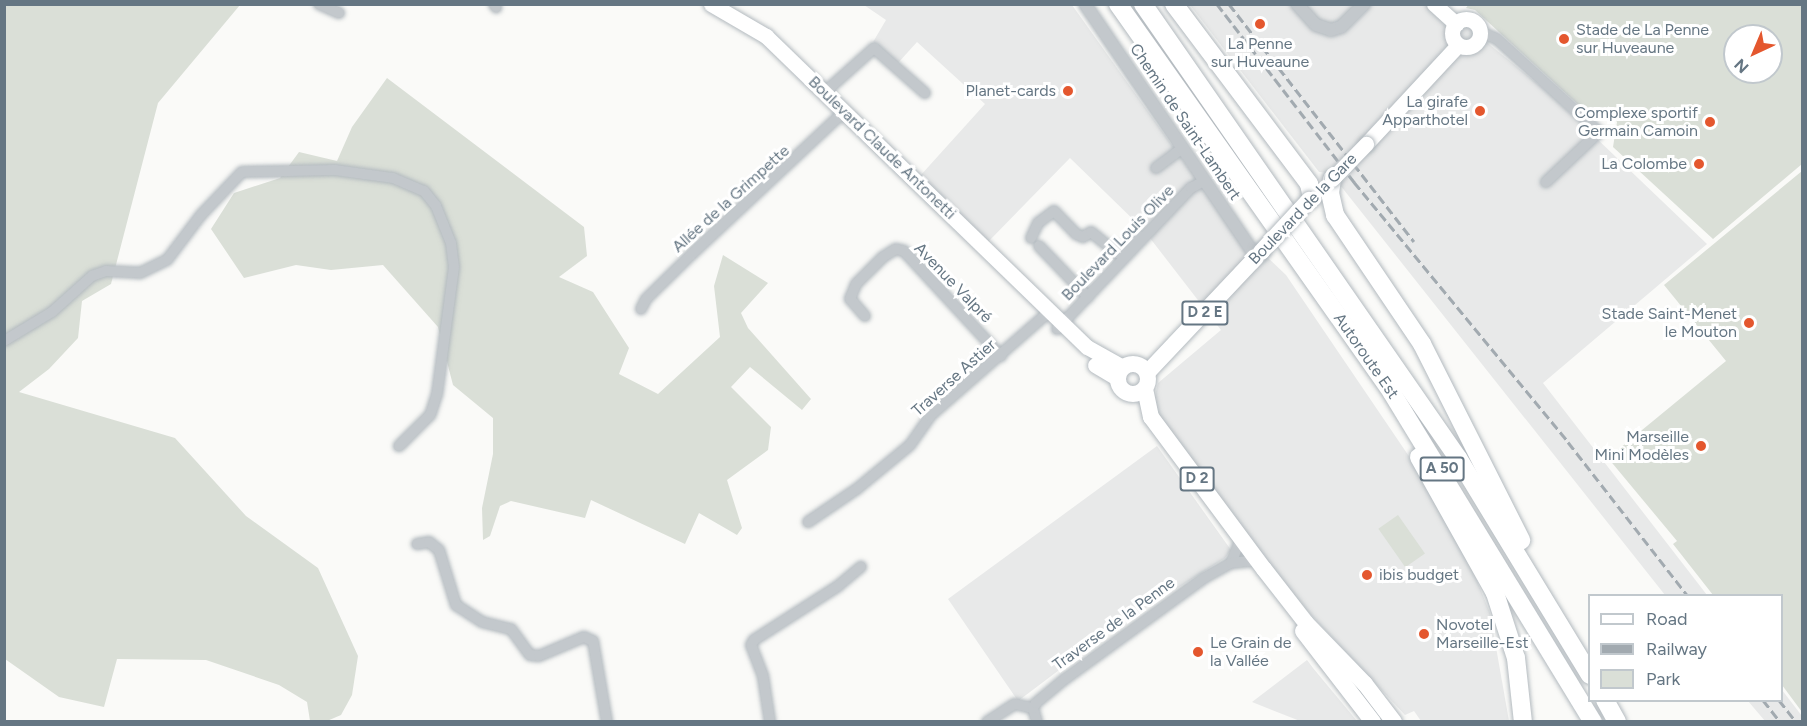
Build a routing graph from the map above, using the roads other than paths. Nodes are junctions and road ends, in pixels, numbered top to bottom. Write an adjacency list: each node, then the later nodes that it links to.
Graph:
1 (319, 4): 10 (street)
2 (711, 4): 14 (main road, Boulevard Claude Antonetti)
3 (1085, 4): 17 (street, Chemin de Saint-Lambert)
4 (1118, 4): 26 (highway, Autoroute Est / A 50)
5 (1143, 4): 44 (highway, Autoroute Est / A 50)
6 (1174, 4): 18 (highway)
7 (1297, 4): 8 (street)
8 (1364, 4)
9 (1434, 4): 11 (main road)
10 (339, 13)
11 (1455, 24): 12 (main road); 13 (main road)
12 (1480, 32): 13 (main road); 22 (street)
13 (1458, 45): 20 (main road, Boulevard de la Gare, bridge)
14 (825, 93): 15 (street); 16 (main road, Boulevard Claude Antonetti)
15 (925, 93)
16 (844, 112): 28 (street, Allée de la Grimpette); 29 (main road, Boulevard Claude Antonetti)
17 (1183, 148): 19 (street); 21 (street, Chemin de Saint-Lambert)
18 (1292, 161): 20 (highway); 23 (highway)
19 (1156, 168)
20 (1331, 180): 23 (main road, Boulevard de la Gare); 44 (highway)
21 (1204, 181): 24 (street, Boulevard Louis Olive); 25 (street, Chemin de Saint-Lambert)
22 (1546, 182)
23 (1311, 199): 25 (main road, Boulevard de la Gare / D 2 E, bridge)
24 (1143, 237): 27 (street, Boulevard Louis Olive); 27 (street)
25 (1258, 254): 35 (main road, Boulevard de la Gare / D 2 E)
26 (1303, 266): 54 (highway); 55 (highway, Autoroute Est / A 50)
27 (1088, 297): 31 (street, Boulevard Louis Olive)
28 (641, 309)
29 (1046, 313): 31 (main road, Boulevard Claude Antonetti); 33 (street, Traverse Astier)
30 (865, 316): 33 (street, Avenue Valpré)
31 (1060, 326): 34 (main road, Boulevard Claude Antonetti)
32 (4, 341): 36 (street)
33 (1001, 356): 37 (street, Traverse Astier)
34 (1120, 372): 35 (main road); 35 (main road)
35 (1142, 385): 39 (main road, D 2); 41 (main road, D 2)
36 (399, 446)
37 (808, 522)
38 (417, 544): 47 (street)
39 (1238, 546): 40 (street); 41 (main road, D 2)
40 (1231, 563): 41 (street, Traverse de la Penne); 46 (street, Traverse de la Penne)
41 (1256, 563): 43 (main road, D 2); 51 (main road, D 2)
42 (861, 567): 48 (street)
43 (1306, 623): 52 (main road); 53 (main road, D 2)
44 (1586, 668)
45 (1606, 702): 56 (highway)
46 (1033, 708): 49 (street); 50 (street)
47 (607, 722)
48 (770, 722)
49 (987, 722)
50 (1037, 722)
51 (1373, 722)
52 (1386, 722)
53 (1394, 722)
54 (1523, 722)
55 (1593, 722)
56 (1617, 722)

